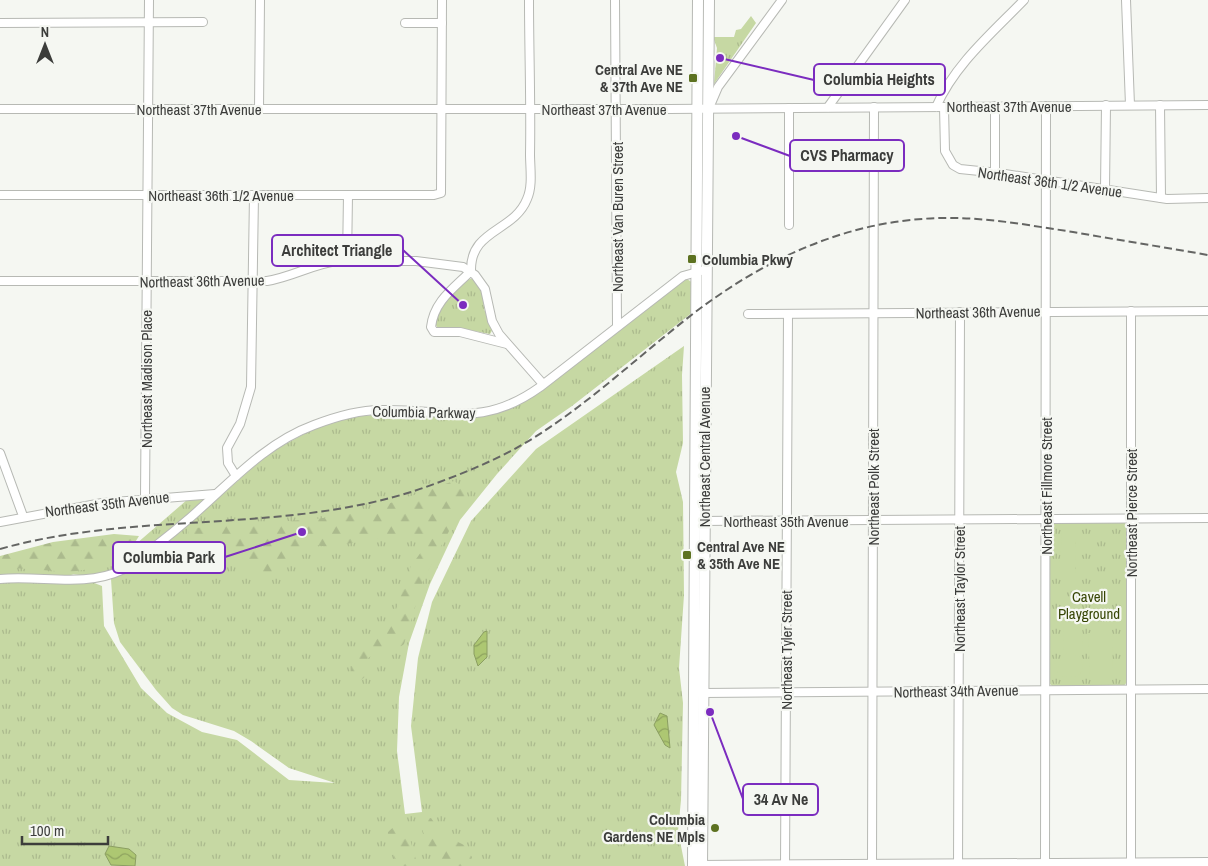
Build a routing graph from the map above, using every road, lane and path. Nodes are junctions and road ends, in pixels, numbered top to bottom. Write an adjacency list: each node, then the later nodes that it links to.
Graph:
1 (149, 0): 11 (street, Northeast Madison Place)
2 (260, 0): 29 (street)
3 (442, 0): 15 (street)
4 (529, 0): 31 (street)
5 (615, 0): 32 (street, Northeast Van Buren Street)
6 (782, 0): 25 (street)
7 (905, 0): 22 (street)
8 (1024, 0): 24 (street)
9 (1126, 0): 16 (street)
10 (703, 2): 25 (main road, Northeast Central Avenue); 33 (main road, Northeast Central Avenue)
11 (148, 22): 12 (street); 13 (street); 28 (street, Northeast Madison Place)
12 (204, 22)
13 (0, 23)
14 (405, 23): 15 (street)
15 (442, 23): 30 (street)
16 (1130, 105): 17 (street, Northeast 37th Avenue); 21 (street, Northeast 37th Avenue)
17 (1160, 105): 18 (street, Northeast 37th Avenue); 41 (street)
18 (1208, 105)
19 (995, 106): 20 (street, Northeast 37th Avenue); 24 (street, Northeast 37th Avenue); 34 (street)
20 (1046, 106): 21 (street, Northeast 37th Avenue); 35 (street, Northeast Fillmore Street)
21 (1106, 106): 36 (street)
22 (828, 107): 23 (street, Northeast 37th Avenue); 26 (street, Northeast 37th Avenue)
23 (874, 107): 24 (street, Northeast 37th Avenue); 56 (street, Northeast Polk Street)
24 (940, 107): 34 (street, Northeast 36th 1/2 Avenue)
25 (709, 108): 26 (street, Northeast 37th Avenue); 33 (street, Northeast 37th Avenue); 46 (main road, Northeast Central Avenue)
26 (789, 108): 43 (street)
27 (0, 109): 28 (street, Northeast 37th Avenue)
28 (148, 109): 29 (street, Northeast 37th Avenue); 38 (street, Northeast Madison Place)
29 (259, 109): 30 (street, Northeast 37th Avenue)
30 (442, 109): 31 (street, Northeast 37th Avenue); 40 (street, Northeast 36th 1/2 Avenue)
31 (531, 109): 32 (street, Northeast 37th Avenue); 45 (street)
32 (617, 109): 33 (street, Northeast 37th Avenue); 57 (street, Northeast Van Buren Street)
33 (698, 109): 46 (main road, Northeast Central Avenue)
34 (995, 172): 35 (street, Northeast 36th 1/2 Avenue)
35 (1047, 180): 36 (street, Northeast 36th 1/2 Avenue); 51 (street, Northeast Fillmore Street)
36 (1105, 189): 41 (street, Northeast 36th 1/2 Avenue)
37 (0, 195): 38 (street, Northeast 36th 1/2 Avenue)
38 (147, 195): 39 (street, Northeast 36th 1/2 Avenue); 49 (street, Northeast Madison Place)
39 (254, 195): 40 (street, Northeast 36th 1/2 Avenue); 47 (street)
40 (348, 195): 44 (street)
41 (1161, 198): 42 (street, Northeast 36th 1/2 Avenue)
42 (1208, 198)
43 (789, 225)
44 (347, 261): 45 (street, Northeast 36th Avenue); 47 (street, Northeast 36th Avenue)
45 (471, 271): 58 (street); 58 (street)
46 (701, 271): 57 (street, Columbia Parkway); 70 (main road, Northeast Central Avenue)
47 (254, 281): 49 (street, Northeast 36th Avenue); 61 (street)
48 (0, 282): 49 (street, Northeast 36th Avenue)
49 (146, 282): 63 (street, Northeast Madison Place)
50 (1131, 310): 51 (street, Northeast 36th Avenue); 52 (street, Northeast 36th Avenue); 65 (street, Northeast Pierce Street)
51 (1046, 311): 53 (street, Northeast 36th Avenue); 67 (street, Northeast Fillmore Street)
52 (1208, 311)
53 (960, 312): 56 (street, Northeast 36th Avenue); 69 (street, Northeast Taylor Street)
54 (748, 314): 55 (street, Northeast 36th Avenue)
55 (788, 314): 56 (street, Northeast 36th Avenue); 71 (street, Northeast Tyler Street)
56 (875, 314): 68 (street, Northeast Polk Street)
57 (617, 325): 59 (street, Columbia Parkway)
58 (507, 344): 59 (street)
59 (543, 384): 61 (street, Columbia Parkway)
60 (0, 454): 64 (street)
61 (236, 476): 62 (street, Columbia Parkway)
62 (215, 494): 63 (street, Northeast 35th Avenue); 73 (street, Columbia Parkway)
63 (145, 498): 64 (street, Northeast 35th Avenue)
64 (23, 516): 72 (street, Northeast 35th Avenue)
65 (1131, 518): 66 (street, Northeast 35th Avenue); 67 (street, Northeast 35th Avenue); 76 (street, Northeast Pierce Street)
66 (1208, 518)
67 (1046, 519): 69 (street, Northeast 35th Avenue); 75 (street, Northeast Fillmore Street)
68 (873, 520): 69 (street, Northeast 35th Avenue); 71 (street, Northeast 35th Avenue); 79 (street, Northeast Polk Street)
69 (959, 520): 77 (street, Northeast Taylor Street)
70 (699, 521): 71 (street, Northeast 35th Avenue); 80 (main road, Northeast Central Avenue); 87 (main road, Northeast Central Avenue)
71 (787, 521): 78 (street, Northeast Tyler Street)
72 (0, 522)
73 (0, 579)
74 (1208, 689): 76 (street, Northeast 34th Avenue)
75 (1045, 690): 76 (street, Northeast 34th Avenue); 77 (street, Northeast 34th Avenue); 82 (street, Northeast Fillmore Street)
76 (1131, 690): 83 (street, Northeast Pierce Street)
77 (958, 691): 79 (street, Northeast 34th Avenue); 86 (street, Northeast Taylor Street)
78 (786, 692): 79 (street, Northeast 34th Avenue); 80 (street, Northeast 34th Avenue); 84 (street, Northeast Tyler Street)
79 (872, 692): 85 (street, Northeast Polk Street)
80 (703, 694): 87 (main road, Northeast Central Avenue)
81 (1208, 862): 83 (street)
82 (1045, 864): 83 (street); 86 (street)
83 (1131, 864)
84 (785, 865): 85 (street); 87 (street)
85 (872, 865): 86 (street)
86 (958, 865)
87 (698, 866)

